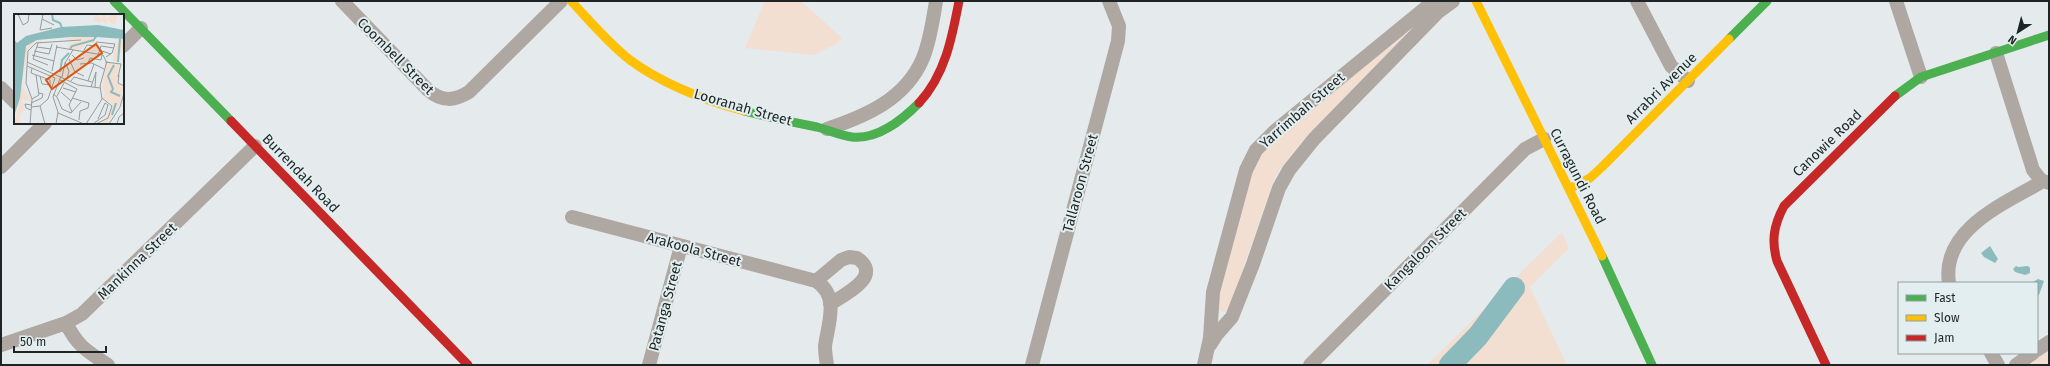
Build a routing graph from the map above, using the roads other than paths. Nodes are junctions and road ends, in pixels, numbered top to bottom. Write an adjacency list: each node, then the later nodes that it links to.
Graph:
1 (114, 1): 14 (street, Burrendah Road)
2 (342, 1): 3 (street, Coombell Street)
3 (561, 1)
4 (571, 1): 23 (street, Looranah Street)
5 (936, 1): 23 (street)
6 (959, 1): 23 (street, Looranah Street)
7 (1109, 1): 45 (street, Tallaroon Street)
8 (1434, 1): 37 (street, Yarrimbah Street)
9 (1453, 1): 37 (street, Yarrimbah Street)
10 (1476, 1): 24 (street, Curragundi Road)
11 (1637, 1): 19 (street)
12 (1767, 1): 19 (street, Arrabri Avenue)
13 (1896, 1): 18 (street)
14 (141, 28): 16 (street); 25 (street, Burrendah Road)
15 (2049, 36): 17 (street, Canowie Road)
16 (124, 45)
17 (1996, 53): 18 (street, Canowie Road); 27 (street)
18 (1921, 77): 49 (street, Canowie Road)
19 (1688, 81): 28 (street, Arrabri Avenue)
20 (1, 88): 21 (street)
21 (14, 101)
22 (41, 125): 26 (street)
23 (827, 129)
24 (1544, 139): 28 (street, Curragundi Road); 47 (street, Kangaloon Street)
25 (255, 146): 34 (street, Mankinna Street); 42 (street, Burrendah Road)
26 (1, 167)
27 (2045, 181): 32 (street)
28 (1568, 189): 48 (street, Curragundi Road)
29 (572, 217): 30 (street, Arakoola Street)
30 (682, 246): 31 (street, Arakoola Street); 43 (street, Patanga Street)
31 (816, 281): 33 (street); 33 (street)
32 (1949, 282)
33 (830, 304): 44 (street)
34 (66, 323): 36 (street, Mankinna Street); 41 (street)
35 (2049, 342): 38 (street)
36 (1, 345)
37 (1208, 349): 46 (street, Yarrimbah Street)
38 (2038, 349)
39 (1992, 354): 50 (street)
40 (2032, 354): 51 (street)
41 (108, 365)
42 (468, 365)
43 (649, 365)
44 (826, 365)
45 (1032, 365)
46 (1204, 365)
47 (1310, 365)
48 (1652, 365)
49 (1826, 365)
50 (1998, 365)
51 (2016, 365)

